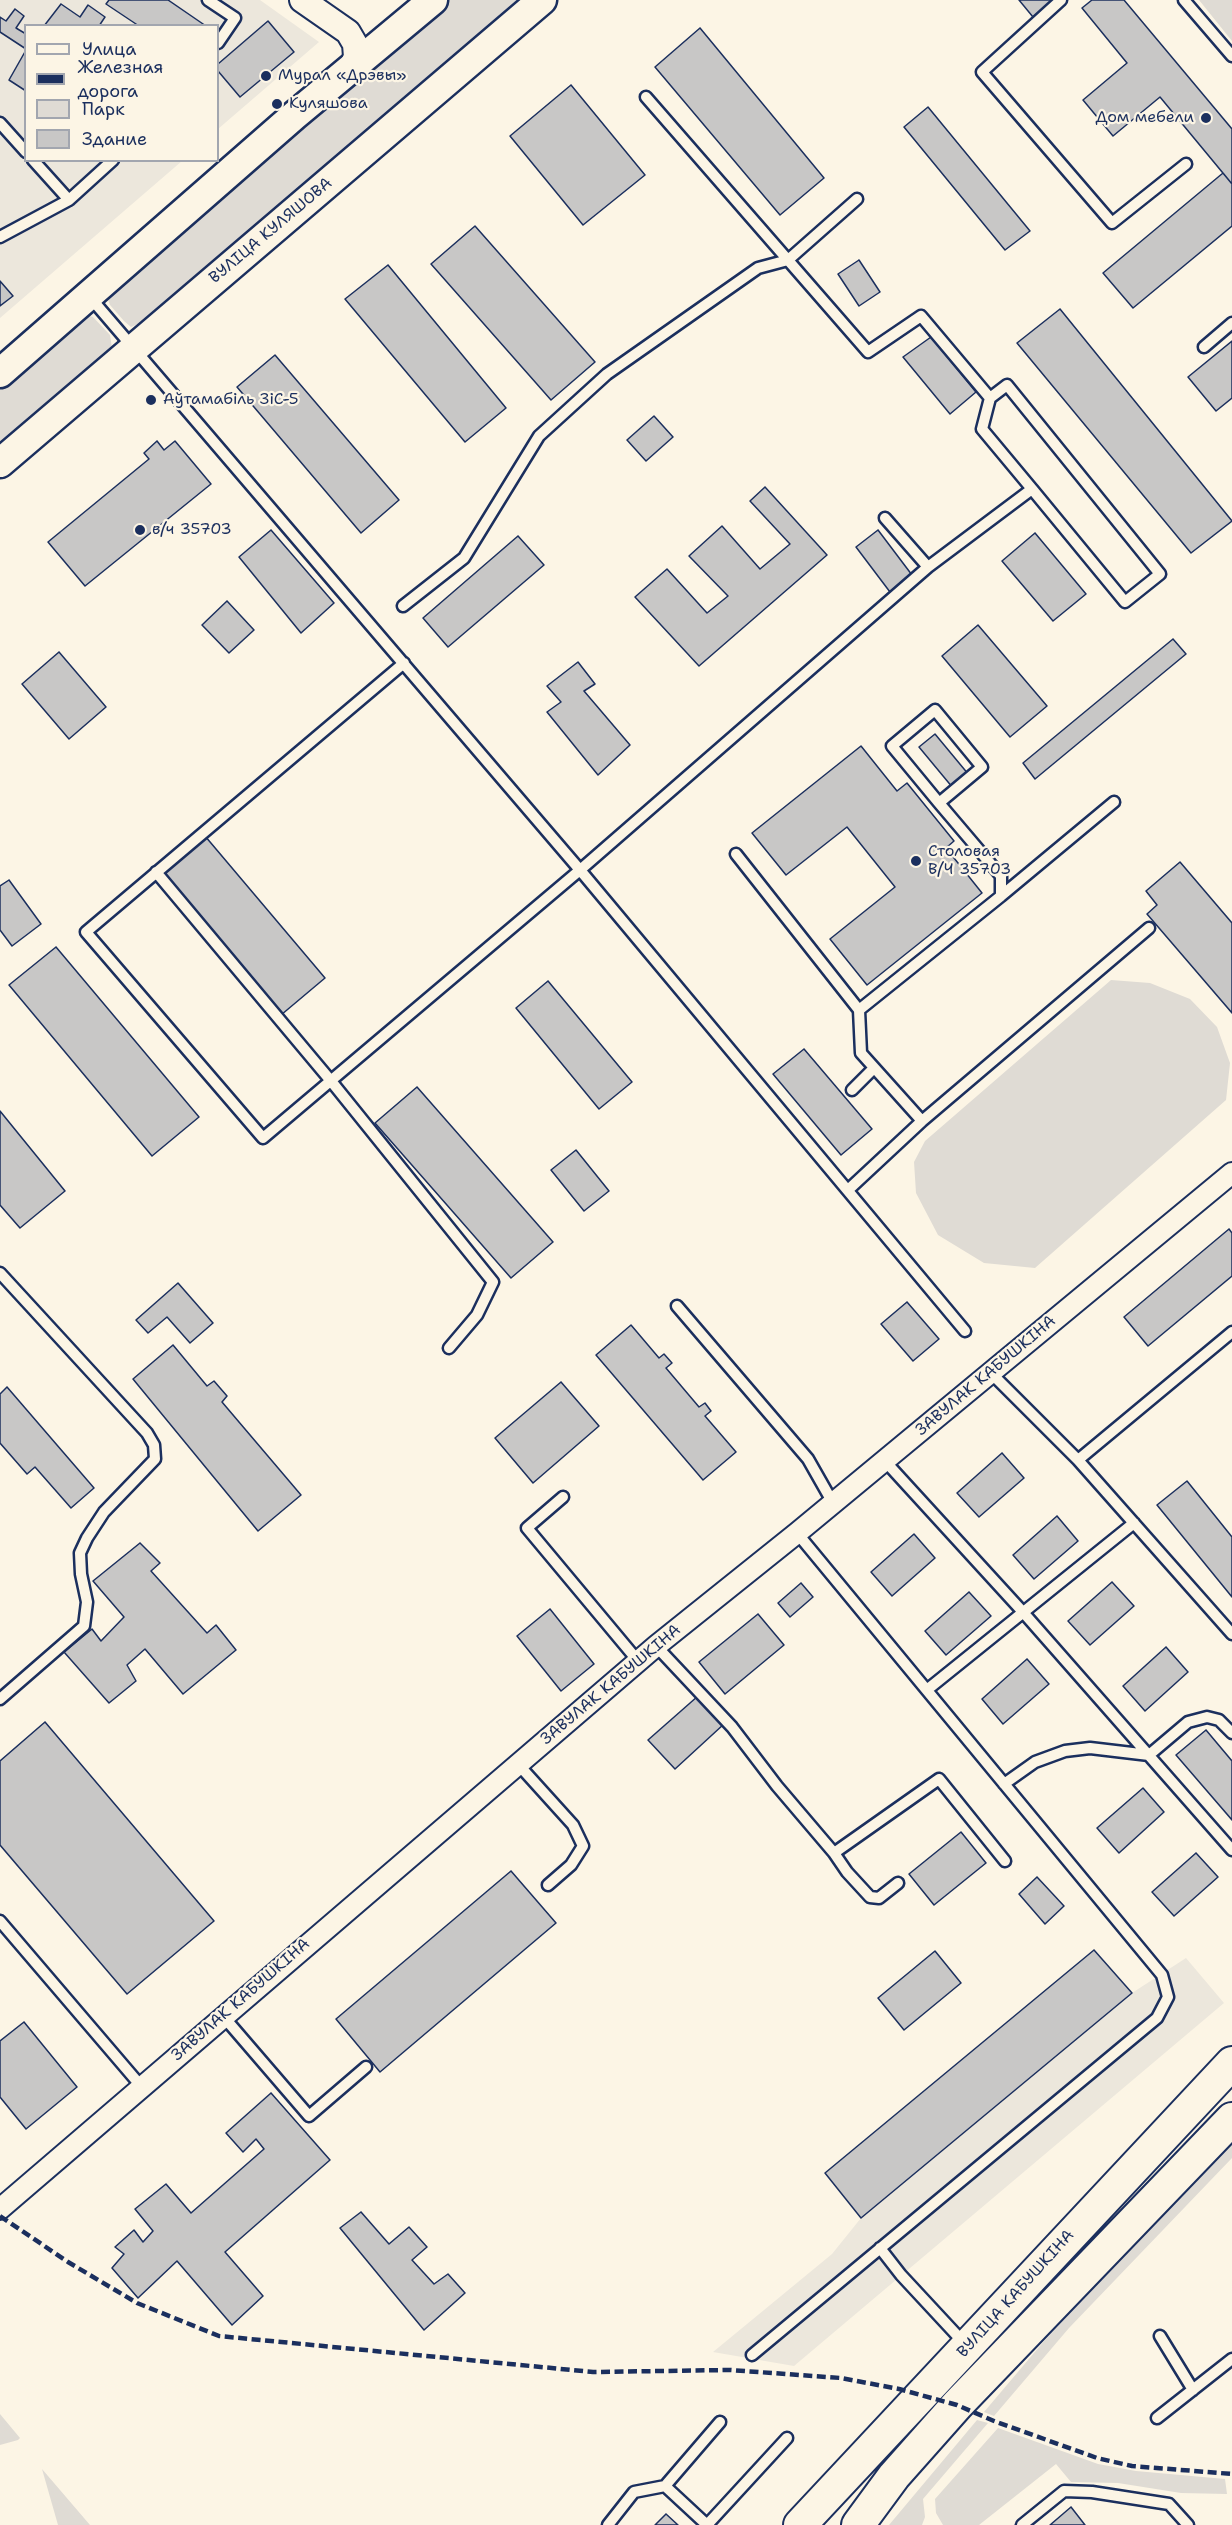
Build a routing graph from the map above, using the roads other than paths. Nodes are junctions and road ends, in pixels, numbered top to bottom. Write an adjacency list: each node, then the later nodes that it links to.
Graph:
1 (208, 0): 7 (lane)
2 (433, 0): 9 (main road)
3 (542, 0): 22 (main road, ВУЛІЦА КУЛЯШОВА)
4 (1061, 0): 15 (lane)
5 (1184, 0): 8 (lane)
6 (312, 3): 9 (street)
7 (219, 42)
8 (1232, 56)
9 (350, 70): 20 (main road)
10 (646, 97): 19 (lane)
11 (0, 123): 12 (lane)
12 (24, 150)
13 (35, 162): 17 (lane)
14 (111, 162): 17 (lane)
15 (1186, 164)
16 (856, 199): 19 (lane)
17 (69, 200): 18 (lane)
18 (0, 237)
19 (788, 260): 25 (lane); 30 (lane)
20 (89, 296): 22 (lane); 24 (main road)
21 (1232, 323): 23 (lane)
22 (135, 347): 26 (main road, ВУЛІЦА КУЛЯШОВА); 31 (lane)
23 (1204, 347)
24 (0, 373)
25 (990, 398): 27 (lane); 27 (lane)
26 (0, 463)
27 (1032, 489): 29 (lane)
28 (885, 518): 29 (lane)
29 (928, 567): 35 (lane)
30 (403, 606)
31 (404, 663): 35 (lane); 36 (lane)
32 (939, 802): 32 (lane); 37 (lane)
33 (1114, 802): 37 (lane)
34 (736, 854): 39 (lane)
35 (580, 870): 41 (lane); 45 (lane)
36 (156, 872): 41 (lane); 41 (lane)
37 (1001, 896): 39 (lane)
38 (1149, 928): 43 (lane)
39 (859, 1010): 40 (lane)
40 (874, 1068): 42 (lane); 43 (lane)
41 (331, 1081): 50 (lane)
42 (852, 1090)
43 (922, 1121): 45 (lane)
44 (1232, 1173): 51 (street, ЗАВУЛАК КАБУШКІНА)
45 (848, 1190): 48 (lane)
46 (0, 1273): 63 (lane)
47 (677, 1306): 55 (lane)
48 (965, 1331)
49 (1232, 1332): 53 (lane)
50 (449, 1348)
51 (990, 1372): 52 (street, ЗАВУЛАК КАБУШКІНА); 53 (lane)
52 (884, 1460): 55 (street, ЗАВУЛАК КАБУШКІНА); 58 (lane)
53 (1078, 1460): 56 (lane)
54 (563, 1497): 61 (lane)
55 (832, 1503): 57 (street, ЗАВУЛАК КАБУШКІНА)
56 (1134, 1523): 58 (lane); 59 (lane)
57 (797, 1533): 60 (street, ЗАВУЛАК КАБУШКІНА); 62 (lane)
58 (1022, 1611): 62 (lane); 67 (lane)
59 (1232, 1634)
60 (656, 1646): 61 (street, ЗАВУЛАК КАБУШКІНА); 71 (lane)
61 (638, 1661): 68 (street, ЗАВУЛАК КАБУШКІНА)
62 (928, 1689): 69 (lane)
63 (0, 1700)
64 (1219, 1720): 65 (lane); 66 (lane); 67 (lane)
65 (1232, 1722)
66 (1232, 1733)
67 (1149, 1755): 69 (lane); 70 (lane)
68 (518, 1763): 74 (lane); 76 (street, ЗАВУЛАК КАБУШКІНА)
69 (1004, 1784): 82 (lane)
70 (1232, 1850)
71 (834, 1853): 72 (lane); 73 (lane)
72 (1005, 1861)
73 (898, 1883)
74 (548, 1885)
75 (0, 1921): 79 (lane)
76 (223, 2016): 78 (lane); 79 (street, ЗАВУЛАК КАБУШКІНА)
77 (1232, 2063): 84 (main road, ВУЛІЦА КАБУШКІНА)
78 (366, 2067)
79 (141, 2086): 81 (street, ЗАВУЛАК КАБУШКІНА)
80 (1232, 2119): 95 (main road, ВУЛІЦА КАБУШКІНА)
81 (0, 2208)
82 (880, 2248): 84 (lane); 85 (lane)
83 (1160, 2336): 87 (lane)
84 (968, 2347): 94 (main road, ВУЛІЦА КАБУШКІНА)
85 (752, 2355)
86 (1232, 2359): 87 (lane)
87 (1193, 2390): 88 (lane)
88 (1157, 2418)
89 (720, 2422): 91 (lane)
90 (787, 2438): 93 (lane)
91 (665, 2486): 92 (lane); 93 (lane)
92 (608, 2525)
93 (707, 2525)
94 (800, 2525)
95 (858, 2525)
96 (1022, 2525): 97 (lane)
97 (1188, 2525)

